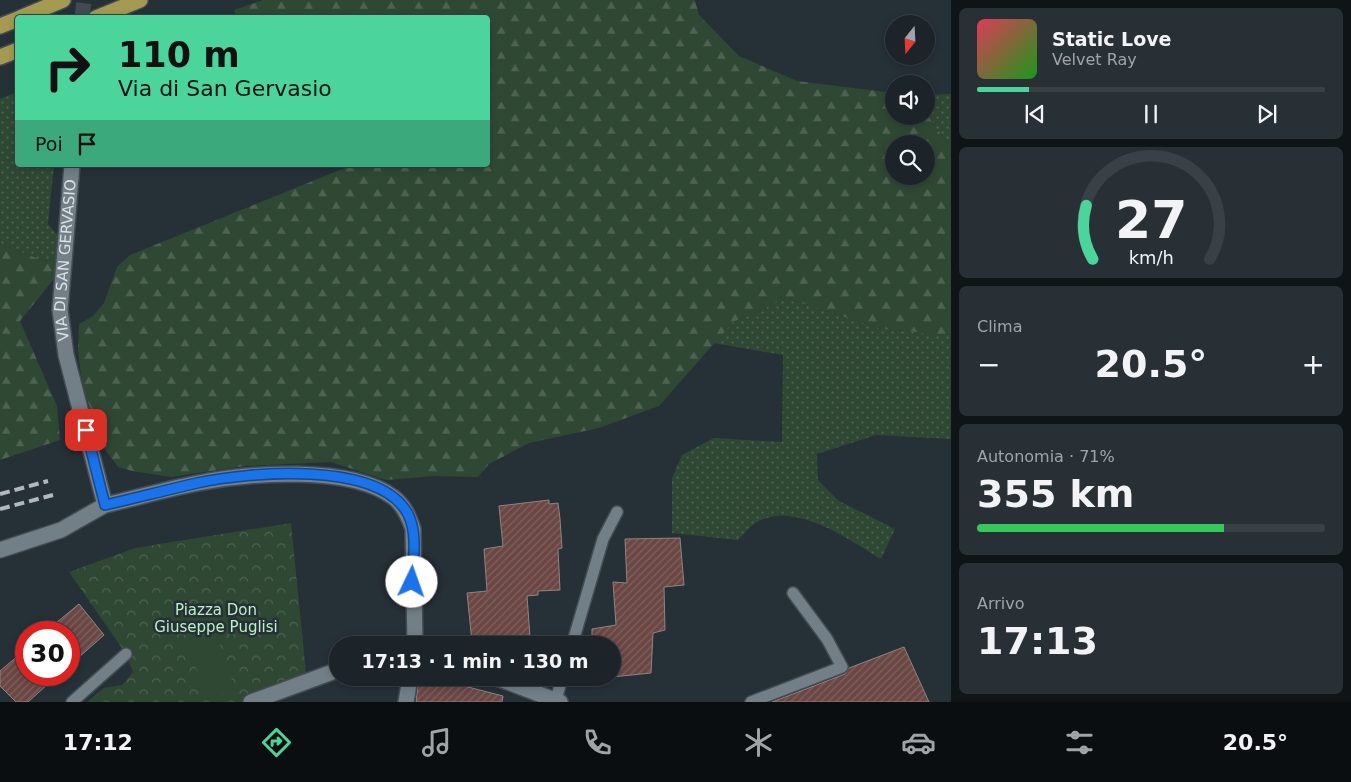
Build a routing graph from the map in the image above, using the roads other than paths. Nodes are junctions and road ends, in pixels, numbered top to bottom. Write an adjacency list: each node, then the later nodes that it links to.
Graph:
1 (62, 0): 3 (highway)
2 (140, 0): 4 (highway)
3 (26, 15)
4 (103, 15)
5 (15, 20): 6 (highway)
6 (0, 26)
7 (72, 167): 8 (street, VIA DI SAN GERVASIO)
8 (105, 505): 10 (street); 12 (street)
9 (617, 512): 13 (lane)
10 (0, 550)
11 (793, 593): 23 (lane)
12 (415, 636)
13 (575, 636)
14 (126, 654): 20 (lane)
15 (329, 673): 21 (street)
16 (409, 686): 22 (street)
17 (518, 686): 19 (street)
18 (561, 686): 19 (lane)
19 (558, 701)
20 (72, 702)
21 (251, 702)
22 (406, 702)
23 (751, 702)

